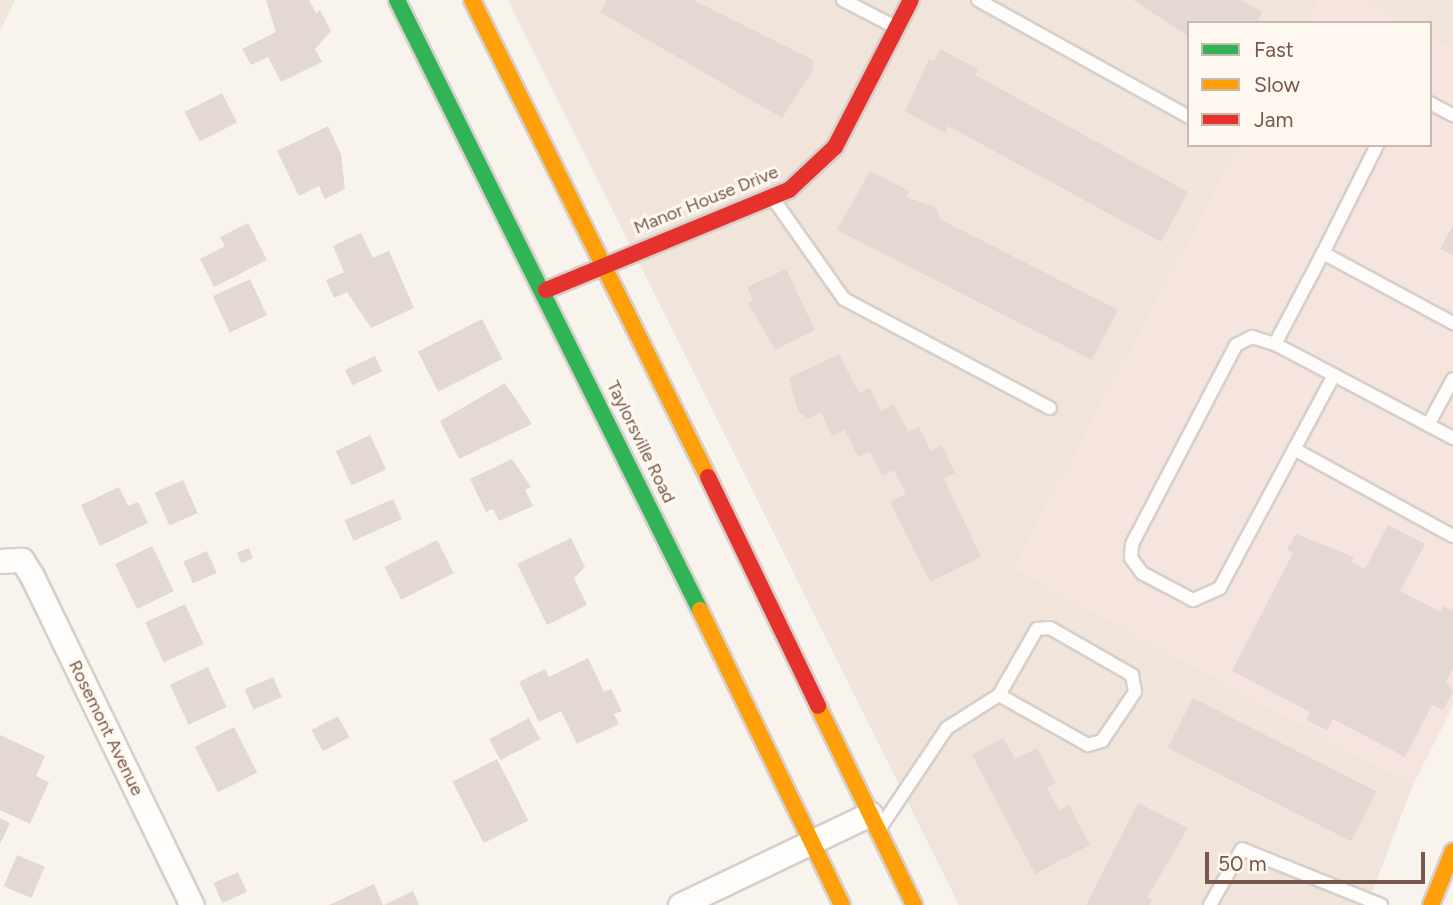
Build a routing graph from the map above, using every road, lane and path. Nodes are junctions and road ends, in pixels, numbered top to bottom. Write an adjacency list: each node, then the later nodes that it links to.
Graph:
1 (397, 0): 15 (main road, Taylorsville Road)
2 (472, 0): 14 (main road)
3 (843, 0): 7 (lane)
4 (911, 0): 7 (main road, Manor House Drive)
5 (978, 0): 6 (lane)
6 (1001, 6): 10 (lane)
7 (896, 28): 12 (main road, Manor House Drive)
8 (1432, 104): 9 (lane)
9 (1453, 115)
10 (1187, 116)
11 (1376, 147): 13 (lane)
12 (772, 197): 14 (main road, Manor House Drive); 20 (lane)
13 (1323, 253): 16 (lane); 17 (lane)
14 (606, 261): 15 (main road, Manor House Drive); 27 (main road)
15 (546, 290): 28 (main road, Taylorsville Road)
16 (1453, 323)
17 (1275, 344): 18 (lane); 23 (lane)
18 (1334, 375): 21 (lane); 23 (lane)
19 (1453, 379): 21 (lane)
20 (1050, 408)
21 (1428, 425): 22 (lane)
22 (1453, 438)
23 (1294, 449): 24 (lane)
24 (1453, 536)
25 (6, 560): 30 (street, Rosemont Avenue)
26 (999, 695): 26 (lane); 27 (lane)
27 (874, 823): 28 (street); 33 (main road)
28 (812, 840): 31 (street); 32 (main road, Taylorsville Road)
29 (1453, 851): 36 (main road)
30 (192, 905)
31 (680, 905)
32 (842, 905)
33 (914, 905)
34 (1210, 905): 35 (lane)
35 (1381, 905)
36 (1431, 905)

